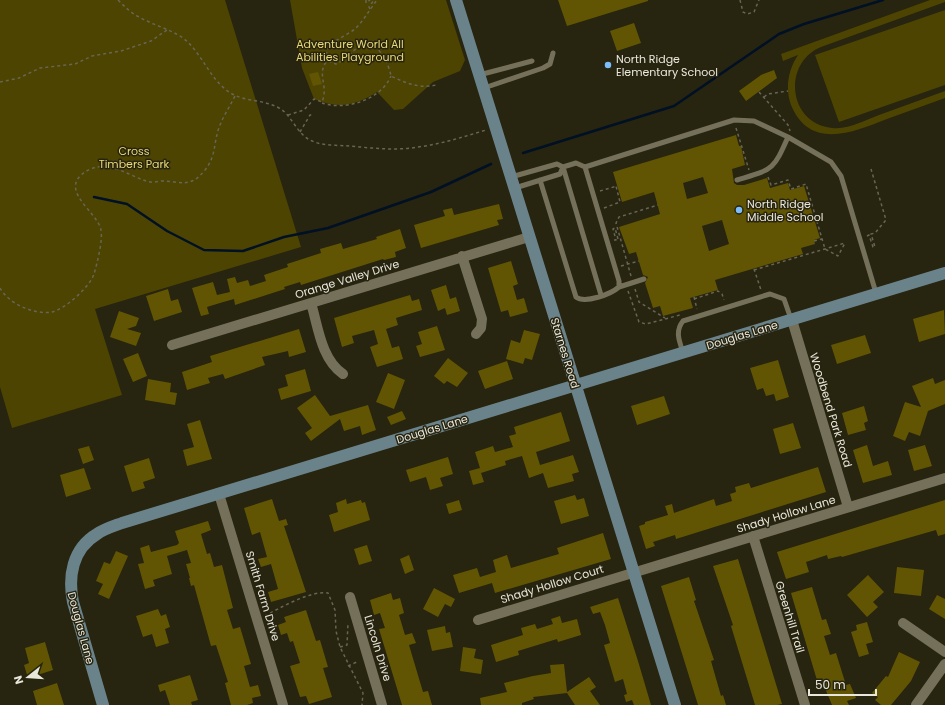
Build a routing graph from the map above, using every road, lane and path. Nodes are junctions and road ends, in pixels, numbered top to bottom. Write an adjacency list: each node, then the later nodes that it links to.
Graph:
1 (118, 0): 10 (path)
2 (366, 0): 3 (path)
3 (370, 0)
4 (374, 0): 9 (path)
5 (377, 0): 9 (path)
6 (456, 0): 14 (street, Starnes Road)
7 (740, 0): 8 (path)
8 (759, 0)
9 (370, 9): 12 (path)
10 (167, 30): 16 (path); 21 (path)
11 (553, 53): 18 (lane)
12 (327, 61): 15 (path); 23 (path)
13 (532, 61): 14 (lane)
14 (479, 75): 18 (street, Starnes Road)
15 (391, 76): 17 (path); 23 (path)
16 (0, 82)
17 (436, 85)
18 (483, 89): 26 (street, Starnes Road)
19 (759, 92): 22 (path)
20 (788, 92): 22 (path)
21 (235, 96): 24 (path); 60 (path)
22 (764, 97): 29 (path)
23 (322, 102): 24 (path)
24 (288, 115): 28 (path)
25 (313, 115): 28 (path)
26 (495, 128): 28 (path); 36 (street, Starnes Road)
27 (737, 129): 33 (path)
28 (300, 132)
29 (788, 137): 31 (lane); 33 (lane); 62 (lane)
30 (563, 167): 31 (lane); 34 (lane); 36 (lane); 63 (lane)
31 (585, 167): 59 (lane)
32 (871, 169): 44 (path)
33 (754, 175): 35 (lane); 45 (path)
34 (540, 180): 36 (lane); 63 (lane)
35 (737, 180)
36 (513, 183): 43 (street, Starnes Road)
37 (596, 186): 40 (path)
38 (601, 203): 40 (path)
39 (658, 205): 46 (path)
40 (603, 208): 41 (path)
41 (605, 214)
42 (611, 234): 46 (path)
43 (529, 236): 50 (street, Orange Valley Drive); 74 (street, Starnes Road)
44 (865, 236)
45 (822, 239): 47 (path); 49 (path)
46 (621, 240): 48 (path); 53 (path)
47 (814, 241)
48 (617, 242)
49 (825, 249): 49 (path); 61 (path)
50 (462, 256): 65 (street, Orange Valley Drive); 70 (street)
51 (619, 261): 58 (path)
52 (639, 261): 53 (path)
53 (628, 264): 54 (path); 57 (path)
54 (624, 265)
55 (945, 273): 62 (street, Douglas Lane)
56 (644, 279): 57 (lane)
57 (633, 282): 58 (lane); 68 (path)
58 (626, 284): 59 (lane); 68 (path)
59 (618, 286): 63 (lane)
60 (0, 288)
61 (760, 290)
62 (877, 294): 69 (street, Douglas Lane)
63 (601, 295)
64 (724, 301): 66 (path)
65 (311, 302): 71 (street, Orange Valley Drive); 73 (street)
66 (698, 309)
67 (680, 315): 68 (path)
68 (665, 318)
69 (792, 320): 72 (street, Douglas Lane); 72 (lane); 77 (street, Woodbend Park Road)
70 (476, 334)
71 (172, 346)
72 (683, 353): 74 (street, Douglas Lane)
73 (343, 374)
74 (575, 386): 76 (street, Douglas Lane); 79 (street, Starnes Road)
75 (945, 478): 77 (street, Shady Hollow Lane)
76 (219, 494): 81 (street, Smith Farm Drive); 88 (street, Douglas Lane)
77 (848, 508): 78 (street, Shady Hollow Lane)
78 (753, 536): 79 (street, Shady Hollow Lane); 93 (street, Greenhill Trail)
79 (633, 572): 83 (street, Shady Hollow Court); 92 (street, Starnes Road)
80 (350, 597): 82 (street, Lincoln Drive)
81 (257, 619): 85 (path); 89 (street, Smith Farm Drive)
82 (357, 620): 85 (path); 91 (street, Lincoln Drive)
83 (478, 620)
84 (903, 622): 86 (street)
85 (340, 647): 90 (path)
86 (945, 652)
87 (945, 664): 94 (street)
88 (103, 705)
89 (283, 705)
90 (362, 705)
91 (382, 705)
92 (675, 705)
93 (805, 705)
94 (916, 705)

